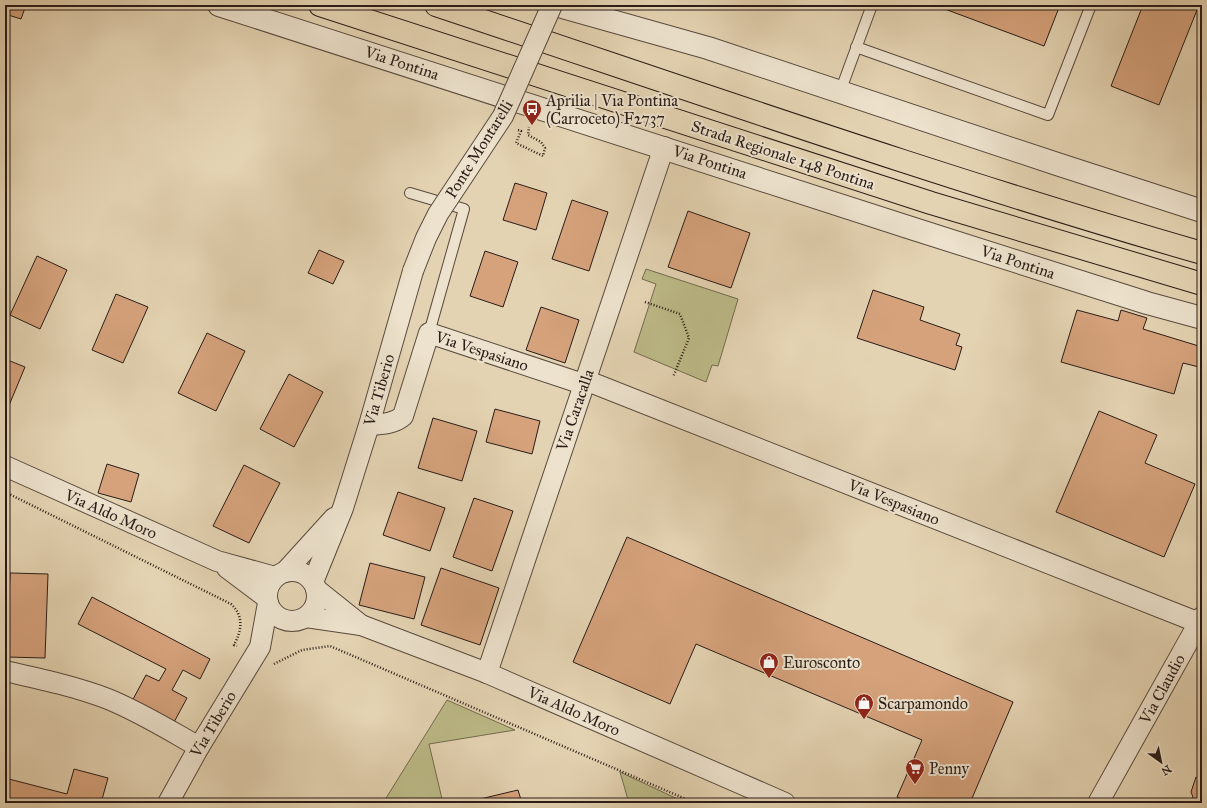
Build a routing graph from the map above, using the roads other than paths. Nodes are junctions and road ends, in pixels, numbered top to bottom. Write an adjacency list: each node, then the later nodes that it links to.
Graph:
1 (219, 5): 10 (street, Via Pontina)
2 (320, 5): 15 (highway, Strada Regionale 148 Pontina)
3 (436, 5): 13 (highway, Strada Regionale 148 Pontina)
4 (552, 5): 14 (street, Ponte Montarelli, bridge)
5 (555, 5): 9 (street)
6 (872, 5): 8 (lane)
7 (1091, 5): 8 (lane)
8 (856, 47): 9 (lane)
9 (840, 92): 12 (street)
10 (664, 147): 16 (street, Via Pontina); 18 (street, Via Caracalla)
11 (410, 192): 17 (lane)
12 (1202, 210)
13 (1202, 252)
14 (413, 271): 19 (street, Via Tiberio)
15 (1202, 284)
16 (1202, 318)
17 (429, 333): 18 (street, Via Vespasiano); 19 (street, Via Vespasiano)
18 (584, 382): 27 (street, Via Vespasiano); 31 (street, Via Caracalla)
19 (369, 425): 21 (street, Via Tiberio)
20 (5, 466): 22 (street, Via Aldo Moro)
21 (343, 508): 23 (street, Via Tiberio); 24 (street, Via Tiberio)
22 (217, 561): 23 (street, Via Aldo Moro); 25 (street, Via Aldo Moro)
23 (280, 575): 24 (street, Via Aldo Moro); 25 (street)
24 (314, 586): 26 (street); 28 (street, Via Aldo Moro)
25 (267, 601): 26 (street, Via Aldo Moro); 29 (street, Via Tiberio)
26 (300, 619): 28 (street, Via Aldo Moro); 29 (street, Via Tiberio)
27 (1201, 621): 35 (street, Via Claudio)
28 (361, 624): 31 (street, Via Aldo Moro)
29 (257, 651): 32 (street, Via Tiberio)
30 (5, 671): 32 (street)
31 (487, 673): 34 (street, Via Aldo Moro)
32 (199, 747): 33 (street, Via Tiberio)
33 (168, 803)
34 (785, 803)
35 (1098, 803)

